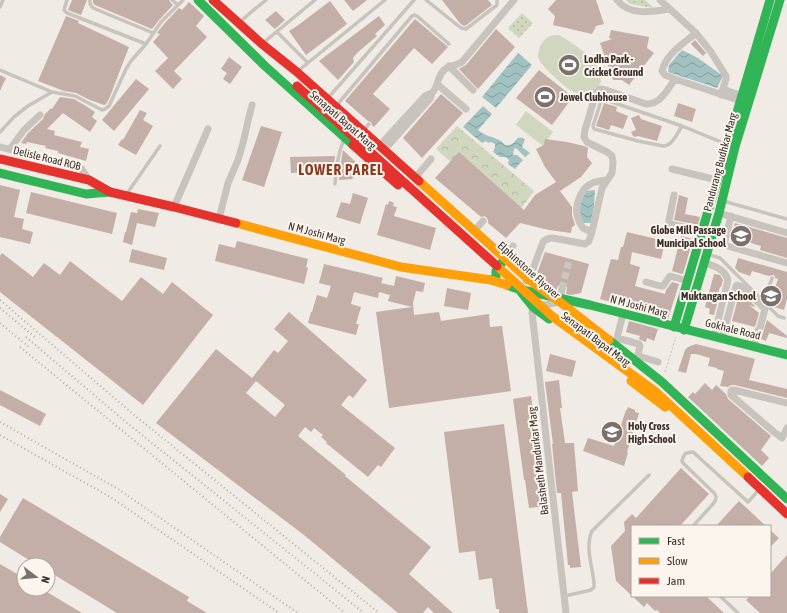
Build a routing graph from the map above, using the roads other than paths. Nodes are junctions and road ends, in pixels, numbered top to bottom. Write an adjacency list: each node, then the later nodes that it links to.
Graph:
1 (3, 0): 20 (lane)
2 (67, 0): 27 (lane)
3 (90, 0): 24 (lane)
4 (172, 0): 19 (lane)
5 (183, 0): 19 (lane)
6 (198, 0): 31 (main road)
7 (213, 0): 22 (main road)
8 (266, 0): 22 (lane)
9 (315, 0): 23 (lane)
10 (385, 0): 30 (lane)
11 (414, 0): 41 (lane)
12 (426, 0): 13 (lane)
13 (497, 0)
14 (514, 0): 32 (street)
15 (617, 0): 21 (street)
16 (660, 0): 21 (street)
17 (770, 0): 26 (main road, Pandurang Budhkar Marg)
18 (780, 0): 26 (main road, Pandurang Budhkar Marg)
19 (178, 5): 24 (lane)
20 (0, 7)
21 (670, 9): 25 (street)
22 (240, 23): 28 (main road)
23 (278, 32): 28 (lane); 30 (lane)
24 (153, 33): 27 (lane)
25 (696, 34): 35 (street); 39 (street)
26 (764, 35): 40 (main road, Pandurang Budhkar Marg); 53 (main road, Pandurang Budhkar Marg)
27 (146, 44): 38 (lane)
28 (262, 44): 31 (main road, Elphinstone Flyover); 34 (main road, Senapati Bapat Marg)
29 (449, 44): 43 (lane)
30 (308, 63): 34 (lane)
31 (272, 66): 51 (main road, Senapati Bapat Marg); 109 (main road, Elphinstone Flyover); 110 (main road, Elphinstone Flyover, bridge)
32 (449, 66): 36 (street); 37 (street)
33 (0, 70): 38 (lane)
34 (297, 72): 41 (main road, Senapati Bapat Marg)
35 (675, 79): 39 (street); 63 (street)
36 (437, 84): 44 (street); 55 (street)
37 (473, 90)
38 (52, 92): 50 (lane)
39 (722, 92): 40 (street)
40 (741, 98): 53 (main road, Pandurang Budhkar Marg)
41 (327, 99): 43 (main road, Senapati Bapat Marg)
42 (252, 105): 74 (street)
43 (336, 107): 49 (main road, Senapati Bapat Marg)
44 (466, 109)
45 (40, 114): 56 (street)
46 (369, 124): 49 (lane)
47 (682, 126): 47 (lane); 53 (lane)
48 (208, 129): 71 (street)
49 (363, 131): 55 (main road, Senapati Bapat Marg)
50 (0, 132)
51 (344, 137): 65 (lane); 86 (main road, Senapati Bapat Marg)
52 (160, 146): 69 (lane)
53 (731, 146): 64 (main road, Pandurang Budhkar Marg); 70 (main road, Pandurang Budhkar Marg)
54 (0, 147): 56 (street)
55 (382, 148): 61 (main road, Senapati Bapat Marg)
56 (10, 149): 62 (street)
57 (0, 159): 62 (main road, Delisle Road ROB)
58 (431, 159): 61 (street)
59 (672, 169): 64 (street)
60 (0, 173): 67 (main road)
61 (415, 178): 77 (main road, Senapati Bapat Marg)
62 (89, 180): 66 (main road, Delisle Road ROB); 67 (main road)
63 (604, 180): 78 (street); 78 (street)
64 (717, 180): 79 (main road, Pandurang Budhkar Marg)
65 (335, 184)
66 (110, 192): 67 (main road); 69 (main road, N M Joshi Marg)
67 (86, 194)
68 (674, 195): 79 (street)
69 (126, 196): 71 (main road, N M Joshi Marg)
70 (722, 200): 72 (main road, Pandurang Budhkar Marg); 76 (lane)
71 (174, 207): 74 (main road, N M Joshi Marg)
72 (719, 213): 73 (street); 82 (main road, Pandurang Budhkar Marg)
73 (731, 216): 80 (street); 85 (street)
74 (218, 219): 88 (main road, N M Joshi Marg)
75 (481, 219): 77 (street)
76 (787, 219)
77 (472, 230): 83 (main road, Senapati Bapat Marg)
78 (591, 231): 89 (street)
79 (702, 231): 90 (main road, Pandurang Budhkar Marg)
80 (787, 233)
81 (513, 246): 83 (street)
82 (706, 253): 84 (main road, Pandurang Budhkar Marg); 95 (lane)
83 (505, 259): 86 (main road); 89 (main road, Senapati Bapat Marg)
84 (703, 263): 99 (main road, Pandurang Budhkar Marg); 100 (street)
85 (787, 263)
86 (496, 271): 88 (main road); 92 (main road, Senapati Bapat Marg)
87 (772, 278): 95 (lane)
88 (491, 280): 92 (main road, N M Joshi Marg)
89 (528, 280): 92 (street); 94 (main road, Senapati Bapat Marg)
90 (688, 281): 91 (street); 99 (main road, Pandurang Budhkar Marg)
91 (646, 282)
92 (518, 289): 94 (main road, N M Joshi Marg); 96 (main road, Senapati Bapat Marg)
93 (562, 289): 94 (street)
94 (557, 299): 96 (street); 99 (main road, N M Joshi Marg); 108 (main road, Senapati Bapat Marg)
95 (764, 302): 98 (lane)
96 (533, 307): 107 (main road, Senapati Bapat Marg); 113 (street, Balasheth Mandurkar Marg)
97 (622, 318): 103 (street)
98 (784, 318)
99 (679, 328): 100 (main road, Gokhale Road)
100 (718, 338): 101 (main road, Gokhale Road); 101 (street)
101 (754, 347): 102 (main road, Gokhale Road)
102 (787, 355)
103 (658, 362)
104 (787, 403): 105 (street)
105 (787, 428)
106 (649, 475): 113 (lane)
107 (757, 492): 111 (main road, Senapati Bapat Marg); 112 (lane)
108 (787, 499)
109 (787, 506)
110 (787, 514)
111 (787, 520)
112 (694, 525)
113 (565, 596): 115 (street, Balasheth Mandurkar Marg)
114 (721, 597): 116 (lane)
115 (566, 613)
116 (738, 613)

